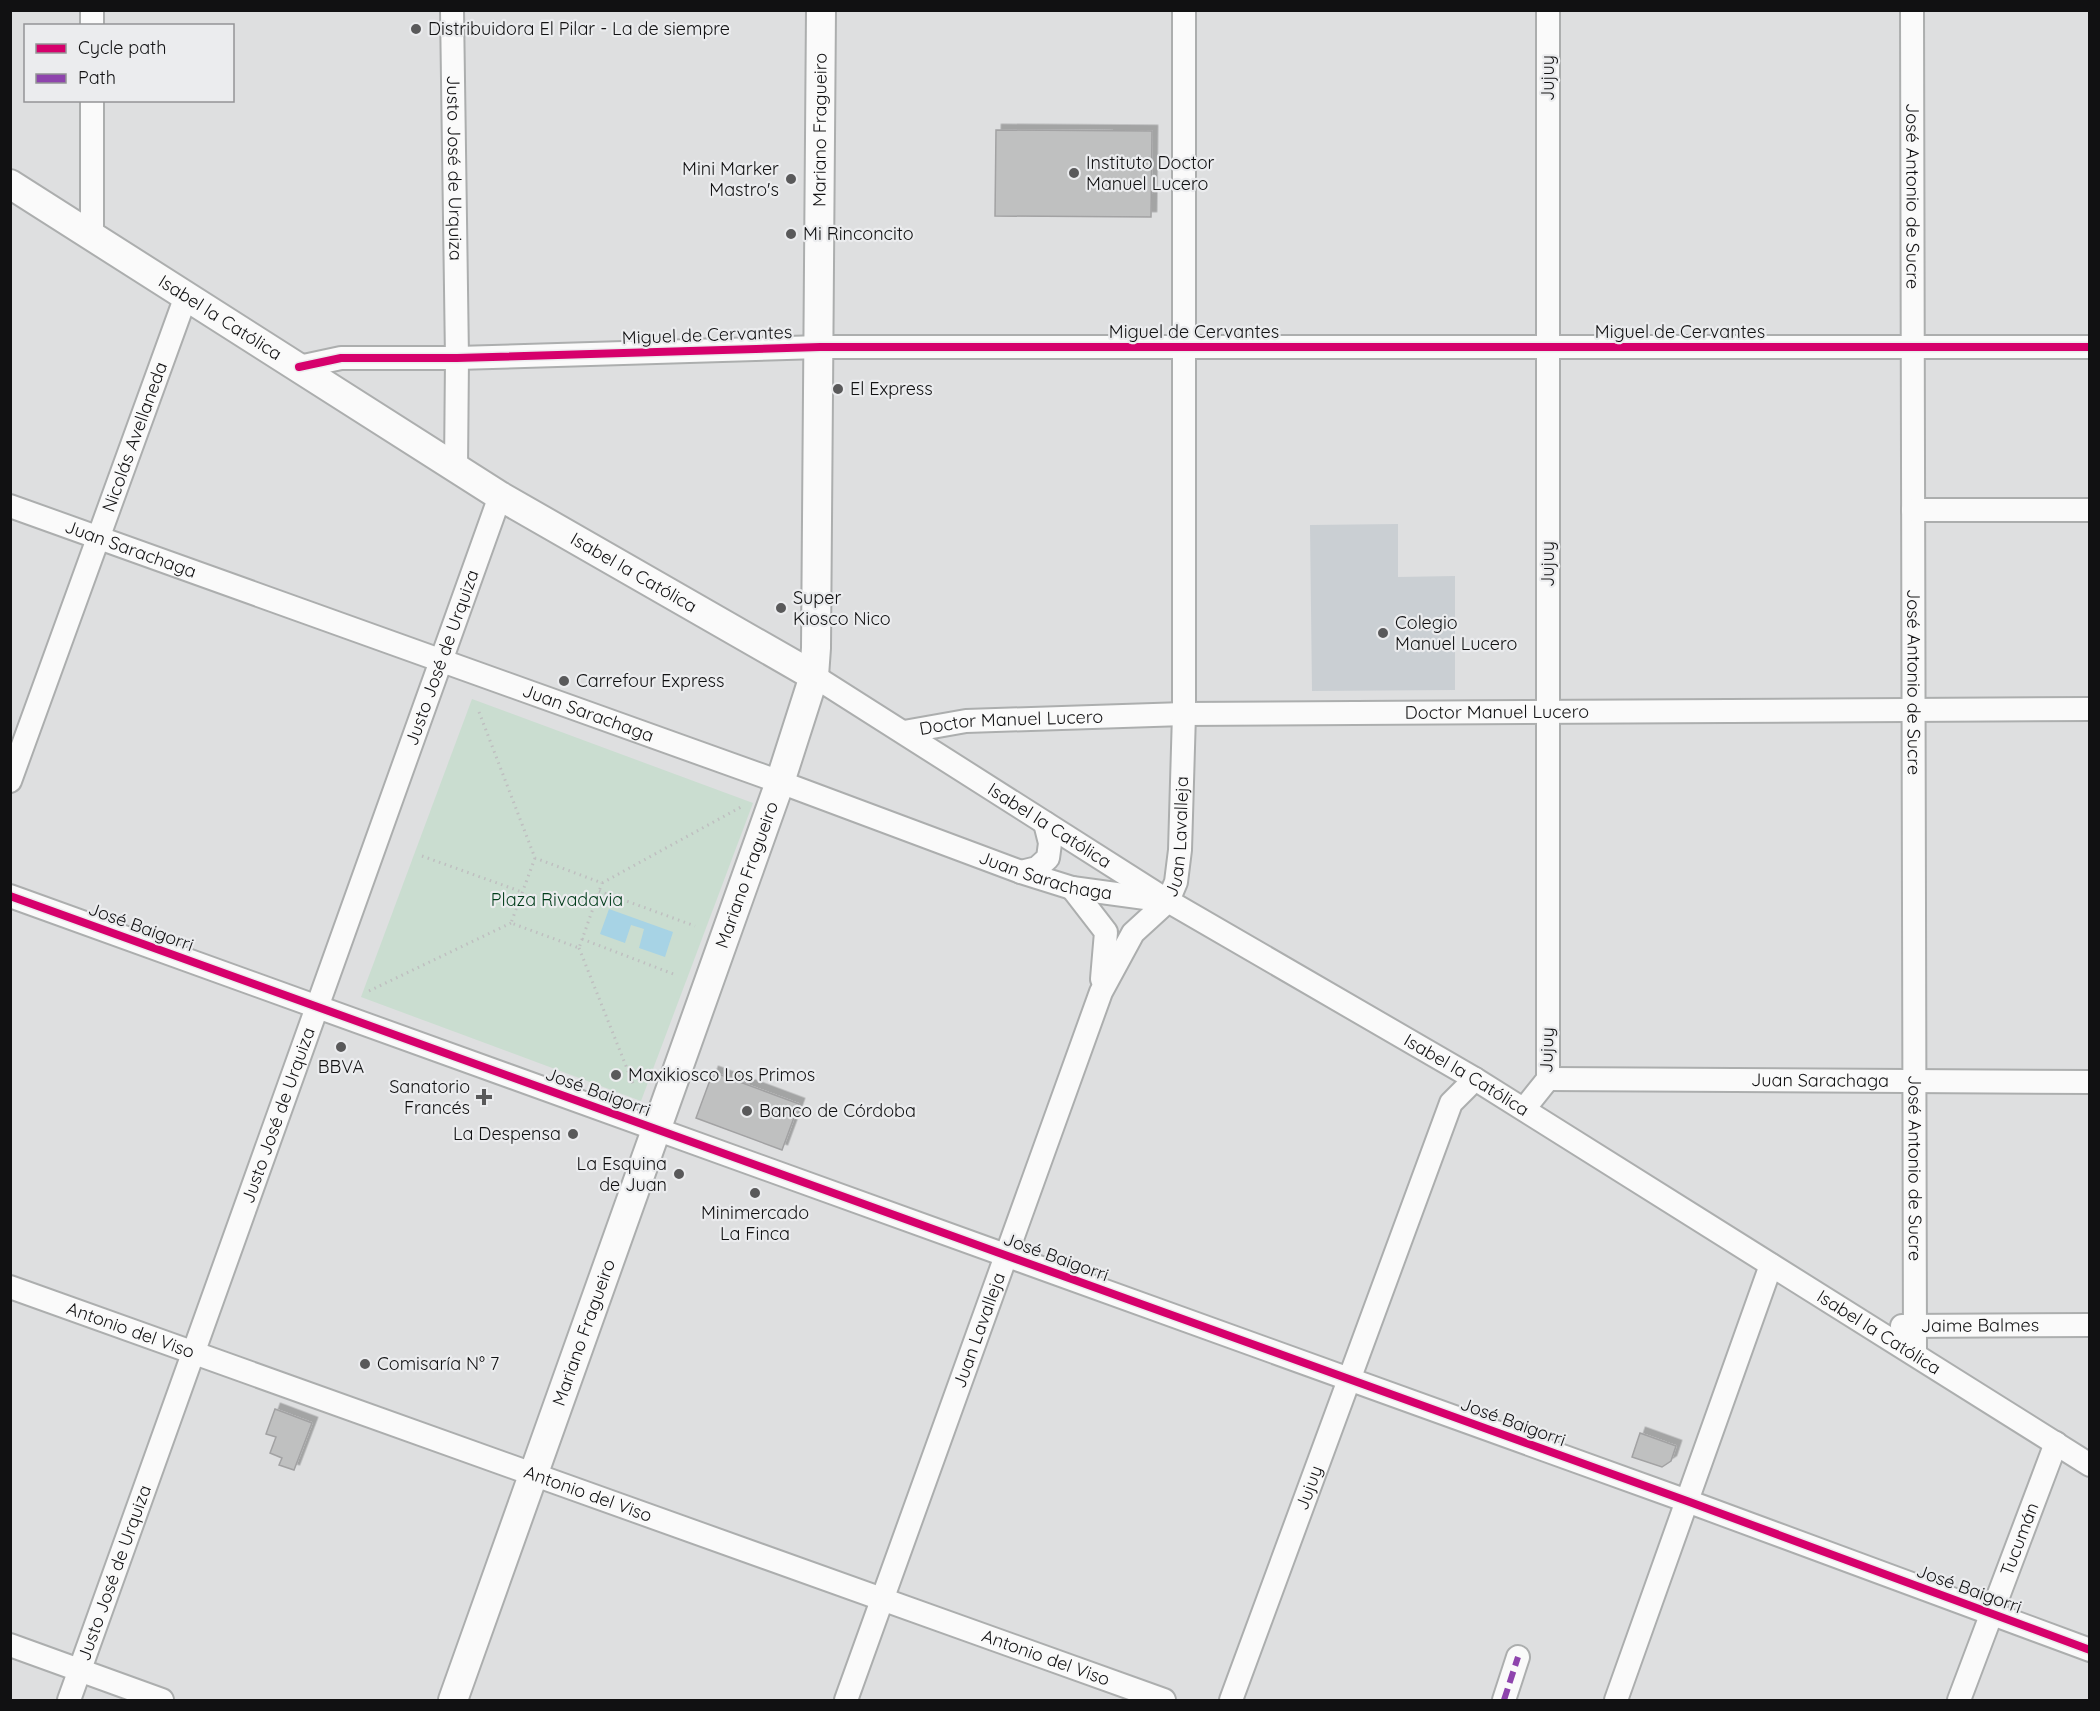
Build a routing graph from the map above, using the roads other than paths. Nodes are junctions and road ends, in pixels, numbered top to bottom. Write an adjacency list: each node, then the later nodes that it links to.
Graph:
1 (452, 10): 15 (street, Justo José de Urquiza)
2 (821, 10): 10 (main road, Mariano Fragueiro)
3 (1184, 10): 11 (street, Juan Lavalleja)
4 (1548, 10): 12 (street, Jujuy)
5 (1912, 10): 13 (street, José Antonio de Sucre)
6 (92, 102): 8 (street)
7 (10, 184): 8 (main road, Isabel la Católica)
8 (92, 236): 9 (main road, Isabel la Católica)
9 (186, 296): 16 (main road, Isabel la Católica); 22 (street, Nicolás Avellaneda)
10 (820, 346): 11 (street, Miguel de Cervantes); 15 (street, Miguel de Cervantes); 24 (main road, Mariano Fragueiro)
11 (1184, 346): 12 (street, Miguel de Cervantes); 28 (street, Juan Lavalleja)
12 (1548, 346): 13 (street, Miguel de Cervantes); 27 (street, Jujuy)
13 (1912, 347): 14 (street, Miguel de Cervantes); 20 (street, José Antonio de Sucre)
14 (2090, 347)
15 (457, 358): 16 (street, Miguel de Cervantes); 17 (street, Justo José de Urquiza)
16 (299, 367): 17 (main road, Isabel la Católica)
17 (456, 468): 18 (main road, Isabel la Católica)
18 (500, 496): 23 (street, Justo José de Urquiza); 24 (main road, Isabel la Católica)
19 (10, 506): 22 (street, Juan Sarachaga)
20 (1913, 510): 21 (street); 25 (street, José Antonio de Sucre)
21 (2090, 510)
22 (98, 538): 23 (street, Juan Sarachaga); 30 (street, Nicolás Avellaneda)
23 (441, 661): 31 (street, Juan Sarachaga); 38 (street, Justo José de Urquiza)
24 (814, 676): 29 (street, Isabel la Católica); 31 (main road, Mariano Fragueiro)
25 (1914, 709): 26 (street, Doctor Manuel Lucero); 27 (street, Doctor Manuel Lucero); 41 (street, José Antonio de Sucre)
26 (2090, 709)
27 (1548, 711): 28 (street, Doctor Manuel Lucero); 40 (street, Jujuy)
28 (1184, 714): 29 (street, Doctor Manuel Lucero); 36 (street, Juan Lavalleja)
29 (904, 732): 32 (street, Isabel la Católica)
30 (10, 781)
31 (780, 782): 33 (street, Juan Sarachaga); 44 (main road, Mariano Fragueiro)
32 (1045, 823): 33 (street); 36 (street, Isabel la Católica)
33 (1021, 872): 34 (street, Juan Sarachaga)
34 (1072, 888): 36 (street, Juan Sarachaga); 37 (street)
35 (10, 896): 38 (street, José Baigorri)
36 (1168, 901): 37 (street, Juan Lavalleja); 39 (street, Isabel la Católica)
37 (1101, 992): 45 (street, Juan Lavalleja)
38 (316, 1006): 44 (street, José Baigorri); 51 (street, Justo José de Urquiza)
39 (1475, 1079): 43 (street, Isabel la Católica); 53 (street, Jujuy)
40 (1548, 1079): 41 (street, Juan Sarachaga); 43 (street, Jujuy)
41 (1915, 1082): 42 (street, Juan Sarachaga); 50 (street, José Antonio de Sucre)
42 (2090, 1082)
43 (1524, 1110): 46 (street, Isabel la Católica)
44 (656, 1129): 45 (street, José Baigorri); 56 (main road, Mariano Fragueiro)
45 (1005, 1255): 53 (street, José Baigorri); 58 (street, Juan Lavalleja)
46 (1771, 1265): 49 (street, Isabel la Católica); 57 (street)
47 (10, 1287): 51 (street, Antonio del Viso)
48 (2090, 1325): 50 (street, Jaime Balmes)
49 (1869, 1326): 50 (street, Jaime Balmes); 52 (street, Isabel la Católica)
50 (1915, 1326): 52 (street, José Antonio de Sucre)
51 (192, 1352): 56 (street, Antonio del Viso); 63 (street, Justo José de Urquiza)
52 (1915, 1354): 54 (street, Isabel la Católica)
53 (1349, 1379): 57 (street, José Baigorri); 69 (street, Jujuy)
54 (2056, 1443): 55 (street, Isabel la Católica); 59 (street, Tucumán)
55 (2090, 1465)
56 (533, 1475): 58 (street, Antonio del Viso); 66 (main road, Mariano Fragueiro)
57 (1687, 1501): 59 (street, José Baigorri); 71 (street)
58 (882, 1600): 67 (street, Juan Lavalleja); 68 (street, Antonio del Viso)
59 (1992, 1613): 61 (street, José Baigorri); 72 (street, Tucumán)
60 (10, 1645): 63 (street)
61 (2090, 1650)
62 (1518, 1657): 70 (street)
63 (79, 1670): 64 (street, Justo José de Urquiza); 65 (street)
64 (69, 1701)
65 (162, 1701)
66 (453, 1701)
67 (846, 1701)
68 (1164, 1701)
69 (1231, 1701)
70 (1504, 1701)
71 (1616, 1701)
72 (1959, 1701)

